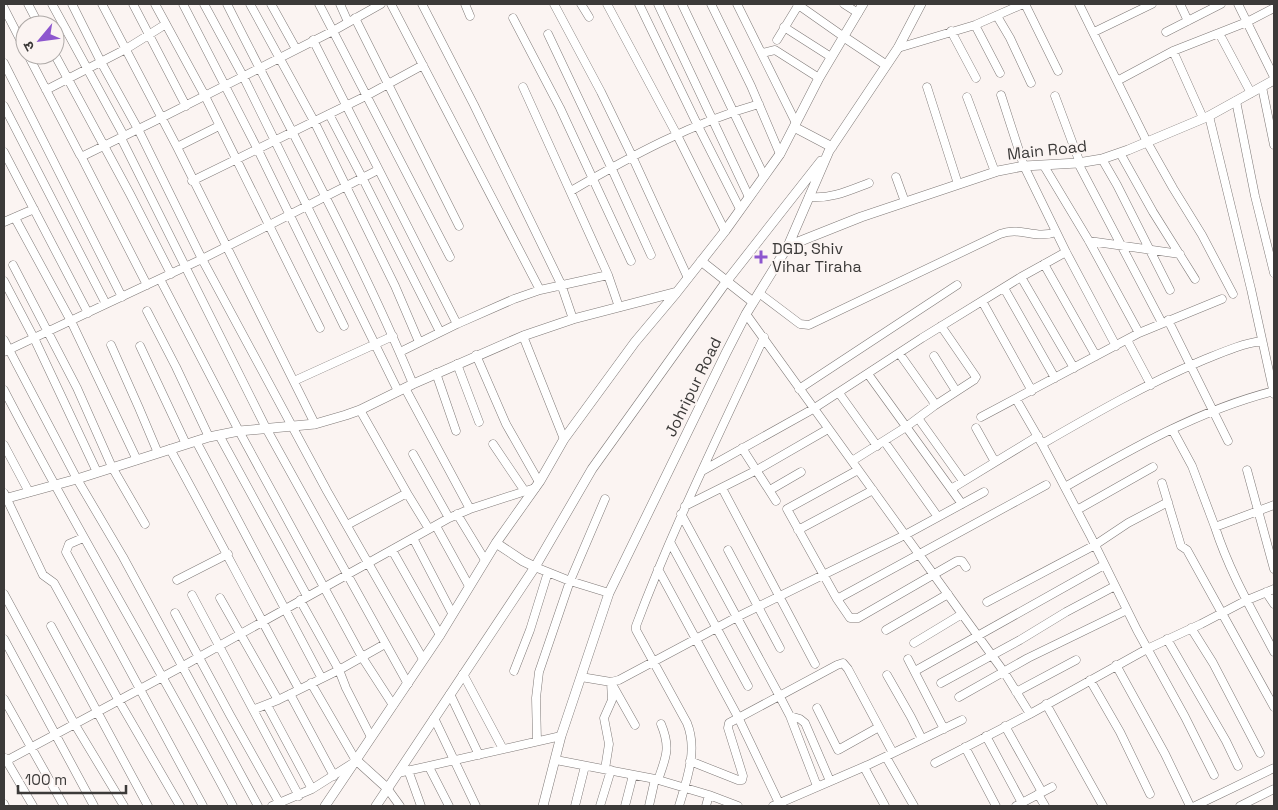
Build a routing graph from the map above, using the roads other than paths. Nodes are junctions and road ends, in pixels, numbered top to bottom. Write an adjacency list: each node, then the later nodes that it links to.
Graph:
1 (28, 4): 40 (street)
2 (52, 4): 76 (street)
3 (72, 4): 69 (street)
4 (102, 4): 63 (street)
5 (133, 4): 58 (street)
6 (155, 4): 48 (street)
7 (183, 4): 87 (street)
8 (204, 4): 79 (street)
9 (227, 4): 75 (street)
10 (250, 4): 67 (street)
11 (271, 4): 64 (street)
12 (319, 4): 52 (street)
13 (340, 4): 45 (street)
14 (381, 4): 36 (street)
15 (391, 4): 73 (street)
16 (422, 4): 183 (street)
17 (465, 4): 41 (street)
18 (554, 4): 127 (street)
19 (581, 4): 43 (street)
20 (608, 4): 114 (street)
21 (639, 4): 110 (street)
22 (658, 4): 107 (street)
23 (682, 4): 103 (street)
24 (711, 4): 99 (street)
25 (737, 4): 66 (street)
26 (798, 4): 50 (street); 59 (street)
27 (844, 4): 39 (street)
28 (863, 4): 39 (street)
29 (921, 4): 62 (street, Johripur Road)
30 (1024, 4): 42 (street); 77 (street)
31 (1081, 4): 54 (street)
32 (1152, 4): 54 (street)
33 (1180, 4): 46 (street)
34 (1221, 4): 46 (street)
35 (1238, 4): 47 (street)
36 (368, 7): 45 (street)
37 (4, 8): 51 (street)
38 (1274, 8): 47 (street)
39 (858, 13): 59 (street)
40 (34, 15)
41 (470, 16)
42 (997, 16): 49 (street); 85 (street)
43 (589, 17)
44 (513, 18): 139 (street)
45 (352, 20): 52 (street); 86 (street)
46 (1188, 21): 55 (street)
47 (1247, 22): 56 (street); 83 (street)
48 (166, 24): 58 (street); 94 (street)
49 (975, 25): 53 (street); 78 (street)
50 (784, 27): 61 (street); 68 (street)
51 (15, 29)
52 (333, 31): 60 (street); 95 (street)
53 (951, 31): 62 (street); 82 (street)
54 (1094, 32): 84 (street)
55 (1166, 32)
56 (1219, 33): 65 (street); 92 (street)
57 (548, 34): 133 (street)
58 (149, 35): 63 (street); 102 (street)
59 (844, 37): 68 (street); 74 (street)
60 (313, 40): 64 (street); 100 (street)
61 (777, 40)
62 (898, 48): 74 (street, Johripur Road)
63 (126, 49): 69 (street); 106 (street)
64 (296, 49): 67 (street)
65 (1173, 51): 84 (street); 105 (street)
66 (762, 53): 81 (street); 111 (street)
67 (280, 57): 75 (street); 108 (street)
68 (831, 57): 81 (street)
69 (101, 62): 76 (street); 112 (street)
70 (4, 63): 192 (street)
71 (33, 65): 91 (street)
72 (60, 65): 80 (street)
73 (423, 65): 86 (street); 187 (street)
74 (886, 65): 121 (street, Johripur Road)
75 (259, 68): 79 (street); 113 (street)
76 (86, 69): 80 (street); 115 (street)
77 (1058, 70)
78 (1000, 74)
79 (243, 76): 87 (street); 116 (street)
80 (67, 78): 91 (street); 119 (street)
81 (819, 78): 111 (street)
82 (976, 78)
83 (1274, 78): 88 (street, Main Road)
84 (1117, 80): 117 (street)
85 (1031, 83)
86 (389, 84): 95 (street); 156 (street)
87 (226, 85): 94 (street); 122 (street)
88 (1262, 86): 92 (street, Main Road); 118 (street)
89 (523, 87): 144 (street)
90 (927, 88): 142 (street)
91 (46, 90): 126 (street)
92 (1251, 93): 98 (street, Main Road)
93 (1001, 95): 131 (street)
94 (205, 96): 102 (street); 109 (street)
95 (366, 96): 100 (street); 167 (street)
96 (1055, 96): 130 (street)
97 (967, 97): 135 (street)
98 (1236, 101): 105 (street, Main Road); 174 (street)
99 (759, 104): 103 (street); 125 (street)
100 (346, 105): 104 (street); 134 (street)
101 (4, 106): 196 (street)
102 (186, 106): 106 (street)
103 (733, 112): 107 (street); 136 (street)
104 (329, 114): 108 (street); 138 (street)
105 (1206, 117): 117 (street, Main Road); 217 (street)
106 (161, 118): 112 (street); 120 (street)
107 (713, 120): 110 (street); 145 (street)
108 (314, 122): 113 (street); 143 (street)
109 (219, 126): 120 (street); 129 (street)
110 (698, 126): 114 (street); 151 (street)
111 (797, 127): 121 (street); 125 (street)
112 (138, 129): 115 (street); 168 (street)
113 (292, 133): 116 (street); 147 (street)
114 (677, 135): 127 (street); 157 (street)
115 (122, 137): 119 (street); 173 (street)
116 (275, 141): 122 (street); 149 (street)
117 (1147, 142): 124 (street, Main Road); 191 (street)
118 (1274, 145)
119 (104, 146): 126 (street); 175 (street)
120 (177, 147): 140 (street)
121 (830, 149): 146 (street, Johripur Road); 182 (street)
122 (258, 150): 129 (street); 152 (street)
123 (4, 152): 150 (street)
124 (1120, 153): 128 (street, Main Road); 165 (street)
125 (780, 154): 136 (street)
126 (81, 156): 184 (street)
127 (632, 156): 133 (street); 178 (street)
128 (1102, 159): 130 (street, Main Road); 163 (street)
129 (236, 160): 140 (street); 155 (street)
130 (1079, 163): 132 (street, Main Road); 160 (street)
131 (1024, 166): 132 (street, Main Road); 135 (street, Main Road); 158 (street)
132 (1044, 166): 159 (street)
133 (611, 167): 139 (street); 166 (street)
134 (378, 170): 138 (street); 204 (street)
135 (995, 172): 142 (street, Main Road)
136 (764, 176): 145 (street)
137 (896, 177): 148 (street)
138 (363, 179): 143 (street); 209 (street)
139 (592, 179): 144 (street); 169 (street)
140 (192, 181): 162 (street)
141 (869, 183): 146 (street)
142 (958, 184): 148 (street, Main Road)
143 (346, 188): 147 (street); 218 (street)
144 (571, 191): 176 (street)
145 (749, 197): 151 (street)
146 (809, 197): 161 (street, Johripur Road)
147 (326, 198): 149 (street); 211 (street)
148 (904, 202): 161 (street, Main Road)
149 (307, 206): 152 (street); 219 (street)
150 (34, 209): 153 (street); 199 (street)
151 (740, 209): 157 (street)
152 (290, 214): 155 (street); 205 (street)
153 (15, 218): 154 (street); 202 (street)
154 (4, 222)
155 (268, 225): 162 (street); 207 (street)
156 (459, 226)
157 (725, 230): 170 (street)
158 (1056, 232): 164 (street); 190 (street)
159 (1089, 241): 160 (street); 210 (street)
160 (1121, 245): 163 (street); 203 (street)
161 (788, 246): 190 (street, Johripur Road)
162 (226, 247): 168 (street); 235 (street)
163 (1150, 250): 165 (street); 188 (street)
164 (1066, 252): 171 (street); 222 (street)
165 (1180, 254): 180 (street)
166 (651, 255)
167 (450, 257)
168 (202, 260): 173 (street); 253 (street)
169 (631, 261)
170 (704, 264): 178 (street); 182 (street)
171 (1044, 264): 177 (street); 228 (street)
172 (13, 265): 208 (street)
173 (186, 267): 175 (street); 255 (street)
174 (1274, 273)
175 (171, 274): 179 (street)
176 (608, 275): 183 (street); 197 (street)
177 (1021, 277): 186 (street); 231 (street)
178 (688, 278): 189 (street)
179 (160, 279): 184 (street); 259 (street)
180 (1195, 279)
181 (4, 280): 213 (street)
182 (726, 282): 195 (street); 334 (street)
183 (561, 284): 187 (street); 201 (street)
184 (147, 285): 192 (street)
185 (957, 285): 238 (street)
186 (1004, 288): 194 (street); 234 (street)
187 (540, 290): 204 (street)
188 (1170, 290)
189 (677, 292): 197 (street); 264 (street)
190 (759, 293): 195 (street, Johripur Road)
191 (1233, 294)
192 (122, 297): 196 (street)
193 (1222, 299): 203 (street)
194 (982, 301): 206 (street); 240 (street)
195 (753, 302): 200 (street, Johripur Road)
196 (106, 304): 199 (street)
197 (619, 307): 201 (street)
198 (147, 311): 263 (street)
199 (88, 313): 202 (street)
200 (746, 314): 214 (street); 349 (street, Johripur Road)
201 (573, 319): 212 (street)
202 (70, 321): 208 (street); 276 (street)
203 (1165, 322): 210 (street); 230 (street)
204 (457, 324): 209 (street)
205 (344, 326)
206 (941, 326): 225 (street); 241 (street)
207 (320, 328)
208 (48, 331): 213 (street); 280 (street)
209 (440, 332): 218 (street)
210 (1139, 334): 216 (street)
211 (393, 336): 219 (street); 224 (street)
212 (523, 336): 226 (street); 264 (street)
213 (34, 338): 223 (street); 285 (street)
214 (764, 338): 238 (street); 284 (street)
215 (4, 340): 223 (street)
216 (1127, 340): 222 (street); 236 (street)
217 (1262, 341): 230 (street); 242 (street)
218 (419, 342): 224 (street)
219 (376, 344): 235 (street); 237 (street)
220 (111, 345): 274 (street)
221 (140, 346): 268 (street)
222 (1116, 346): 228 (street)
223 (6, 351): 287 (street)
224 (400, 352): 237 (street)
225 (899, 353): 233 (street); 245 (street)
226 (476, 355): 229 (street); 292 (street)
227 (934, 356): 241 (street)
228 (1096, 356): 231 (street)
229 (458, 364): 232 (street); 251 (street)
230 (1189, 366): 236 (street); 248 (street)
231 (1074, 368): 234 (street)
232 (436, 374): 237 (street); 260 (street)
233 (868, 374): 243 (street); 254 (street)
234 (1055, 378): 240 (street)
235 (294, 381): 252 (street)
236 (1151, 385): 270 (street)
237 (405, 388): 247 (street); 309 (street)
238 (799, 389): 246 (street)
239 (4, 390): 291 (street)
240 (1032, 391): 244 (street)
241 (956, 392): 245 (street)
242 (1274, 392): 248 (street)
243 (839, 393): 246 (street); 267 (street)
244 (1016, 399): 249 (street); 262 (street)
245 (934, 406): 250 (street)
246 (813, 408): 257 (street); 272 (street)
247 (360, 410): 252 (street); 301 (street)
248 (1212, 412): 258 (street); 266 (street)
249 (981, 417)
250 (918, 418): 254 (street); 288 (street)
251 (479, 422)
252 (315, 424): 253 (street)
253 (293, 427): 255 (street); 317 (street)
254 (906, 427): 267 (street); 295 (street)
255 (266, 428): 259 (street); 339 (street)
256 (976, 428): 278 (street)
257 (828, 429): 277 (street); 281 (street)
258 (1172, 429): 293 (street); 319 (street)
259 (238, 431): 261 (street); 346 (street)
260 (456, 431)
261 (219, 435): 263 (street); 355 (street)
262 (1038, 436): 270 (street); 278 (street)
263 (209, 437): 265 (street)
264 (564, 439): 292 (street)
265 (196, 441): 268 (street); 361 (street)
266 (1228, 441)
267 (881, 443): 277 (street); 314 (street)
268 (186, 444): 273 (street)
269 (492, 444): 296 (street)
270 (1042, 444): 293 (street)
271 (4, 445): 299 (street)
272 (742, 448): 281 (street); 284 (street)
273 (170, 449): 274 (street); 329 (street)
274 (158, 453): 276 (street)
275 (413, 454): 315 (street)
276 (137, 460): 280 (street)
277 (852, 461): 282 (street)
278 (995, 462): 288 (street)
279 (1154, 467): 310 (street)
280 (112, 468): 285 (street); 316 (street)
281 (757, 470): 294 (street); 297 (street)
282 (858, 470): 298 (street); 320 (street)
283 (1247, 470): 311 (street)
284 (702, 471): 308 (street)
285 (97, 472): 287 (street)
286 (801, 472): 297 (street)
287 (76, 479): 291 (street); 394 (street)
288 (963, 482): 295 (street)
289 (1162, 483): 305 (street)
290 (1046, 484): 330 (street)
291 (54, 485): 299 (street); 322 (street)
292 (537, 485): 296 (street); 324 (street)
293 (1064, 487): 310 (street)
294 (722, 488): 308 (street); 353 (street)
295 (951, 489): 306 (street)
296 (524, 490): 309 (street)
297 (770, 490): 304 (street)
298 (872, 490): 320 (street); 321 (street)
299 (29, 492): 302 (street)
300 (984, 492): 306 (street)
301 (407, 493): 317 (street); 318 (street)
302 (5, 497): 419 (street)
303 (606, 499): 343 (street)
304 (776, 501)
305 (1168, 502): 326 (street); 366 (street)
306 (962, 504): 314 (street)
307 (1274, 505): 311 (street)
308 (686, 506): 313 (street)
309 (470, 509): 312 (street)
310 (1077, 510): 326 (street)
311 (1259, 510): 319 (street); 336 (street)
312 (458, 514): 315 (street); 331 (street)
313 (682, 514): 325 (street); 367 (street)
314 (938, 517): 321 (street)
315 (449, 518): 318 (street)
316 (145, 524)
317 (347, 525): 332 (street)
318 (432, 527): 323 (street); 344 (street)
319 (1215, 527): 357 (street)
320 (798, 530): 341 (street)
321 (905, 535): 330 (street); 341 (street)
322 (83, 538): 401 (street); 410 (street)
323 (413, 538): 327 (street); 364 (street)
324 (496, 542): 331 (street); 334 (street)
325 (670, 542): 337 (street); 371 (street)
326 (1095, 545): 333 (street); 358 (street)
327 (392, 550): 332 (street); 374 (street)
328 (728, 550): 360 (street)
329 (228, 554): 342 (street); 368 (street)
330 (919, 555): 340 (street); 356 (street)
331 (485, 560): 344 (street)
332 (369, 562): 339 (street); 389 (street)
333 (1104, 565): 345 (street); 375 (street)
334 (535, 567): 338 (street); 399 (street)
335 (966, 567): 340 (street)
336 (1274, 568)
337 (658, 569): 378 (street); 391 (street)
338 (548, 572): 343 (street); 396 (street)
339 (347, 574): 346 (street); 380 (street)
340 (933, 574): 351 (street); 356 (street)
341 (824, 576): 353 (street); 356 (street)
342 (177, 580)
343 (570, 581): 349 (street); 443 (street)
344 (469, 586): 364 (street)
345 (1115, 586): 362 (street); 385 (street)
346 (325, 587): 355 (street); 387 (street)
347 (1274, 589): 348 (street)
348 (1266, 592): 357 (street); 359 (street)
349 (609, 593): 402 (street, Johripur Road)
350 (4, 594): 432 (street)
351 (948, 594): 365 (street); 372 (street)
352 (192, 595): 381 (street)
353 (779, 597): 360 (street); 392 (street)
354 (220, 598): 373 (street)
355 (304, 598): 361 (street); 395 (street)
356 (837, 600)
357 (1245, 601): 366 (street); 384 (street)
358 (987, 602)
359 (1274, 604)
360 (758, 607): 367 (street); 382 (street)
361 (285, 608): 368 (street); 403 (street)
362 (1128, 610): 383 (street); 398 (street)
363 (175, 612): 386 (street)
364 (452, 613): 374 (street)
365 (962, 614): 375 (street); 379 (street)
366 (1221, 614): 370 (street); 424 (street)
367 (738, 617): 371 (street); 415 (street)
368 (262, 621): 373 (street); 411 (street)
369 (51, 626): 426 (street)
370 (1191, 628): 377 (street); 447 (street)
371 (716, 629): 378 (street); 409 (street)
372 (886, 630)
373 (240, 634): 381 (street); 418 (street)
374 (440, 635): 389 (street)
375 (977, 635): 385 (street); 397 (street)
376 (4, 639): 438 (street)
377 (1167, 639): 383 (street); 457 (street)
378 (696, 640): 391 (street); 429 (street)
379 (914, 643)
380 (385, 644): 387 (street); 408 (street)
381 (220, 645): 386 (street); 425 (street)
382 (780, 648)
383 (1147, 649): 393 (street); 465 (street)
384 (1274, 652)
385 (991, 655): 398 (street); 407 (street)
386 (198, 657): 394 (street); 481 (street)
387 (362, 657): 395 (street); 422 (street)
388 (908, 658): 397 (street)
389 (423, 660): 408 (street)
390 (1076, 660): 412 (street)
391 (654, 662): 405 (street); 453 (street)
392 (816, 664)
393 (1116, 665): 404 (street); 512 (street)
394 (183, 666): 401 (street); 492 (street)
395 (339, 670): 403 (street); 441 (street)
396 (514, 671)
397 (915, 671): 437 (street)
398 (1004, 672): 412 (street); 416 (street)
399 (463, 674): 414 (street); 446 (street)
400 (887, 675): 442 (street)
401 (162, 677): 410 (street); 491 (street)
402 (581, 677): 405 (street); 439 (street, Johripur Road)
403 (321, 678): 406 (street)
404 (1090, 680): 420 (street); 476 (street)
405 (611, 682): 434 (street); 462 (street)
406 (311, 683): 411 (street); 454 (street)
407 (941, 683)
408 (408, 684): 422 (street)
409 (748, 686)
410 (140, 689): 419 (street); 490 (street)
411 (299, 689): 413 (street)
412 (1016, 692): 427 (street)
413 (290, 694): 418 (street); 466 (street)
414 (450, 694): 430 (street); 448 (street)
415 (779, 695): 428 (street); 429 (street); 436 (street)
416 (959, 697)
417 (4, 699): 445 (street)
418 (278, 700): 421 (street)
419 (119, 701): 426 (street); 489 (street)
420 (1046, 704): 427 (street); 511 (street)
421 (267, 705): 425 (street); 473 (street)
422 (394, 705): 441 (street)
423 (816, 708): 436 (street)
424 (1274, 708)
425 (254, 709): 478 (street)
426 (98, 712): 432 (street); 488 (street)
427 (1030, 714): 435 (street)
428 (790, 716): 468 (street); 469 (street)
429 (738, 717): 453 (street); 482 (street)
430 (434, 718): 452 (street); 463 (street)
431 (962, 720): 437 (street)
432 (74, 723): 438 (street); 487 (street)
433 (661, 724): 467 (street)
434 (635, 725)
435 (1005, 726): 440 (street); 475 (street)
436 (880, 728): 449 (street)
437 (944, 729): 442 (street)
438 (55, 735): 445 (street); 486 (street)
439 (562, 736): 443 (street); 451 (street, Johripur Road)
440 (986, 736): 444 (street); 483 (street)
441 (371, 737): 454 (street)
442 (922, 739): 449 (street)
443 (537, 741): 446 (street)
444 (965, 747): 455 (street); 509 (street)
445 (31, 748): 450 (street); 485 (street)
446 (503, 749): 448 (street)
447 (1260, 753)
448 (479, 755): 452 (street)
449 (889, 755): 459 (street); 508 (street)
450 (5, 760): 484 (street)
451 (556, 760): 456 (street); 499 (street, Johripur Road)
452 (454, 761): 458 (street); 498 (street)
453 (690, 761): 472 (street)
454 (356, 762): 466 (street); 471 (street); 493 (street)
455 (934, 763)
456 (586, 766): 462 (street); 500 (street)
457 (1238, 766)
458 (429, 767): 461 (street); 497 (street)
459 (864, 767): 468 (street); 507 (street)
460 (1274, 768): 513 (street)
461 (408, 770): 463 (street); 496 (street)
462 (608, 770): 464 (street); 501 (street)
463 (398, 772): 471 (street)
464 (633, 775): 467 (street); 502 (street)
465 (1214, 775)
466 (334, 776): 473 (street)
467 (656, 780): 472 (street); 503 (street)
468 (830, 781): 469 (street)
469 (817, 786): 482 (street)
470 (1052, 787): 475 (street)
471 (387, 788): 494 (street); 495 (street)
472 (685, 788): 477 (street); 504 (street)
473 (312, 789): 478 (street)
474 (1274, 789): 479 (street)
475 (1040, 793): 483 (street); 510 (street)
476 (1150, 794)
477 (709, 795): 480 (street); 505 (street)
478 (299, 796): 481 (street)
479 (1256, 798): 514 (street); 515 (street)
480 (724, 804): 506 (street)
481 (276, 805)
482 (776, 805)
483 (1019, 805)
484 (32, 806)
485 (64, 806)
486 (94, 806)
487 (124, 806)
488 (148, 806)
489 (180, 806)
490 (203, 806)
491 (233, 806)
492 (258, 806)
493 (325, 806)
494 (376, 806)
495 (400, 806)
496 (422, 806)
497 (448, 806)
498 (476, 806)
499 (543, 806)
500 (575, 806)
501 (600, 806)
502 (625, 806)
503 (648, 806)
504 (679, 806)
505 (706, 806)
506 (738, 806)
507 (885, 806)
508 (914, 806)
509 (996, 806)
510 (1045, 806)
511 (1103, 806)
512 (1190, 806)
513 (1195, 806)
514 (1240, 806)
515 (1261, 806)

